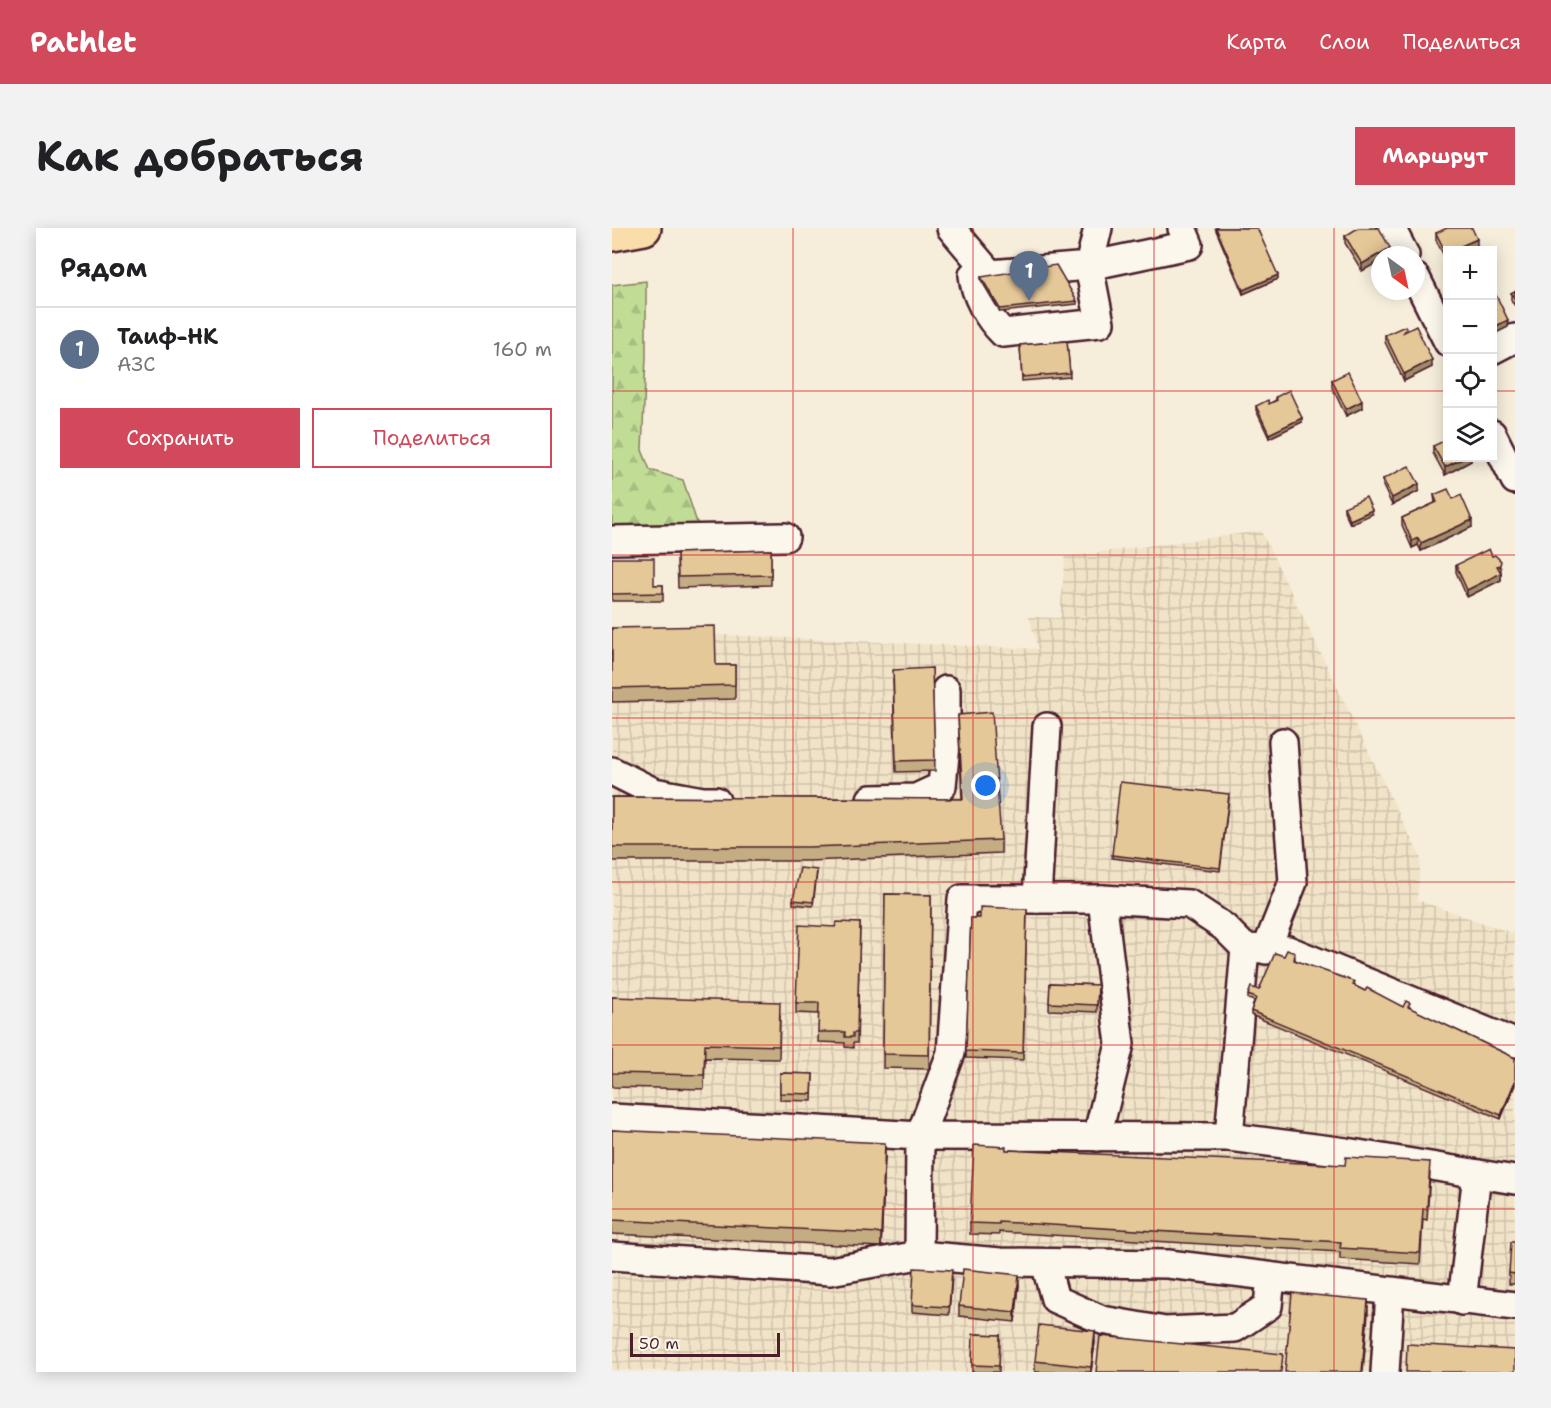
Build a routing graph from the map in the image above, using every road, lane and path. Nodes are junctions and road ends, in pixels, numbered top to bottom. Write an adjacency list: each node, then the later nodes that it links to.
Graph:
1 (644, 228): 6 (main road)
2 (951, 228): 9 (street)
3 (1098, 228): 8 (street)
4 (1182, 228): 8 (street)
5 (1391, 228): 7 (street)
6 (612, 234)
7 (1400, 246)
8 (1089, 266): 9 (street); 9 (street)
9 (990, 274)
10 (1425, 296): 11 (street)
11 (1443, 332)
12 (1515, 338): 13 (street)
13 (1497, 347)
14 (1497, 444): 15 (street)
15 (1515, 480)
16 (785, 537): 17 (street)
17 (612, 540)
18 (946, 690): 22 (street)
19 (1047, 727): 24 (street)
20 (1283, 742): 26 (street)
21 (612, 771): 23 (street)
22 (845, 799)
23 (738, 801)
24 (1037, 899): 25 (street); 29 (street)
25 (1102, 899): 26 (street); 30 (street)
26 (1256, 949): 27 (street); 31 (street)
27 (1515, 1042)
28 (612, 1118): 29 (street)
29 (920, 1136): 30 (street); 34 (street)
30 (1097, 1137): 31 (street)
31 (1229, 1137): 32 (street)
32 (1477, 1174): 33 (street); 39 (street)
33 (1515, 1180)
34 (919, 1255): 35 (street); 36 (street)
35 (612, 1256)
36 (1045, 1263): 37 (street); 37 (street)
37 (1271, 1277): 38 (street)
38 (1390, 1292): 39 (street); 41 (street)
39 (1462, 1301): 40 (street)
40 (1515, 1306)
41 (1385, 1372)

